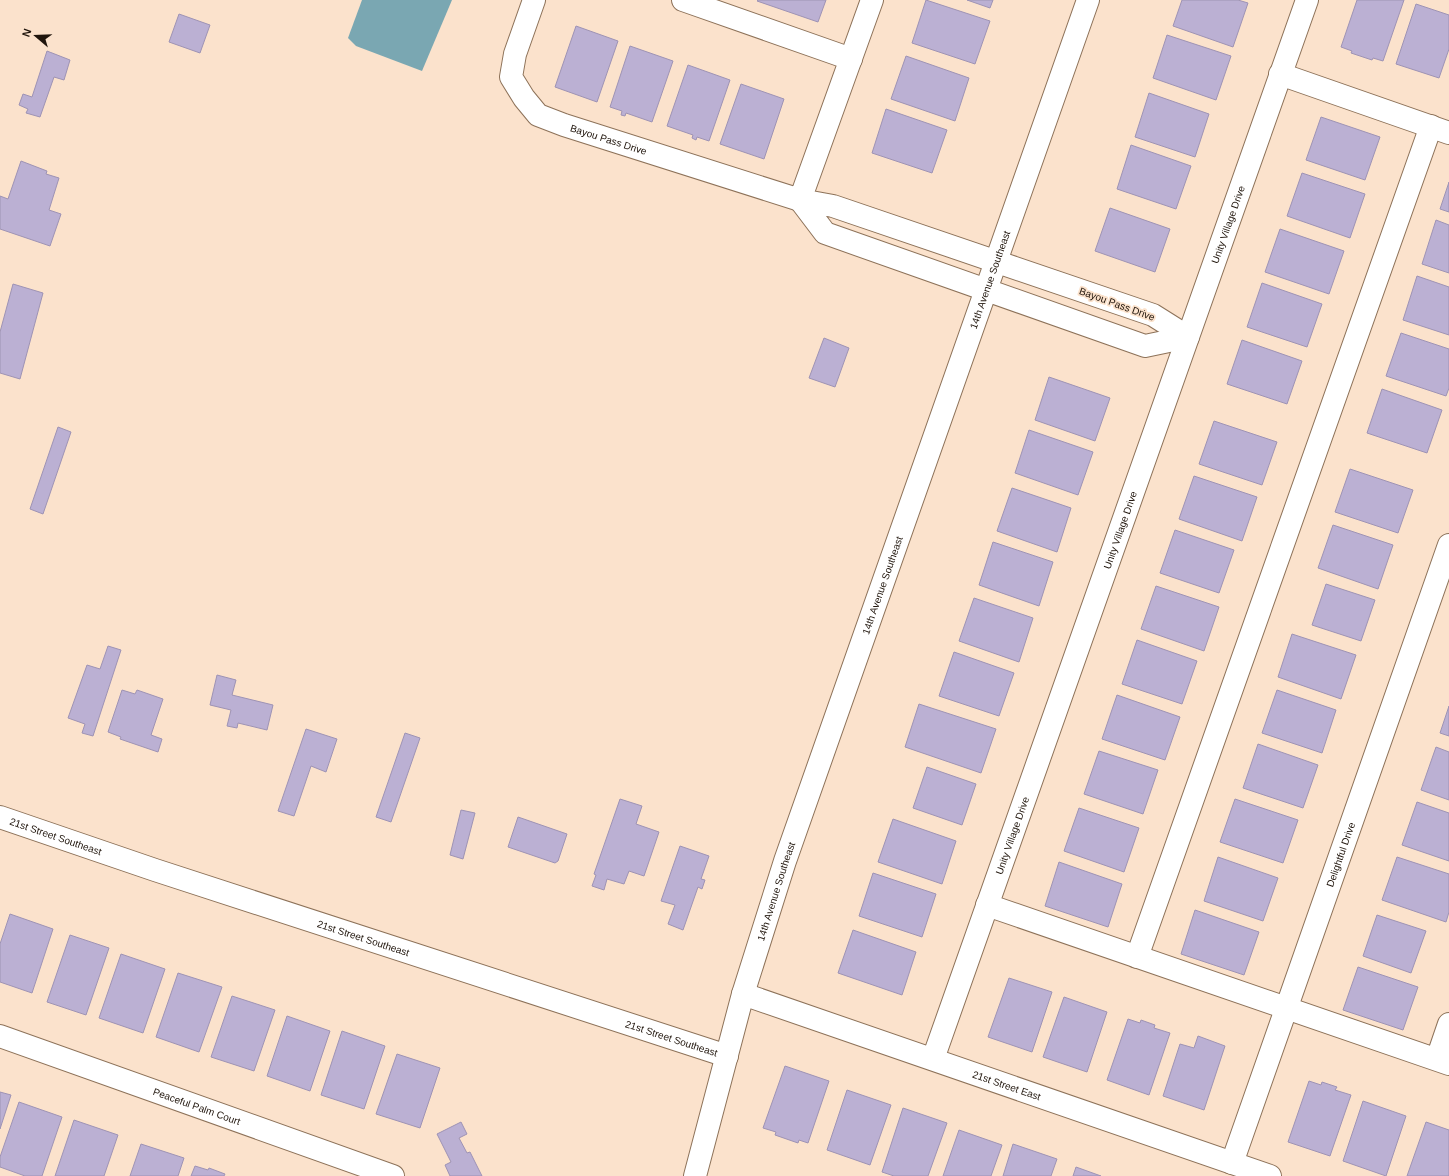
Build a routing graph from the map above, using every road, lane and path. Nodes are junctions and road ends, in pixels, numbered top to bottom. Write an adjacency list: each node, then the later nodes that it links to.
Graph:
1 (534, 0): 9 (street, Bayou Pass Drive)
2 (872, 0): 6 (street)
3 (1088, 0): 10 (street, 14th Avenue Southeast)
4 (1307, 0): 7 (street, Unity Village Drive)
5 (692, 2): 6 (street)
6 (850, 59): 9 (street)
7 (1280, 74): 8 (street); 12 (street, Unity Village Drive)
8 (1440, 130): 16 (street)
9 (800, 200): 10 (street, Bayou Pass Drive); 11 (street)
10 (995, 261): 11 (street, 14th Avenue Southeast); 12 (street, Bayou Pass Drive)
11 (986, 288): 12 (street); 17 (street, 14th Avenue Southeast)
12 (1188, 337): 15 (street, Unity Village Drive)
13 (1449, 546): 18 (street, Delightful Drive)
14 (0, 817): 21 (street, 21st Street Southeast)
15 (987, 905): 16 (street); 22 (street, Unity Village Drive)
16 (1137, 957): 18 (street)
17 (743, 994): 21 (street, 14th Avenue Southeast); 22 (street, 21st Street East)
18 (1286, 1008): 23 (street); 24 (street, Delightful Drive)
19 (1449, 1024): 23 (street)
20 (0, 1036): 25 (street, Peaceful Palm Court)
21 (727, 1056): 26 (street, 14th Avenue Southeast)
22 (933, 1059): 24 (street, 21st Street East)
23 (1443, 1062)
24 (1232, 1162): 27 (street, 21st Street East)
25 (393, 1176)
26 (695, 1176)
27 (1270, 1176)

